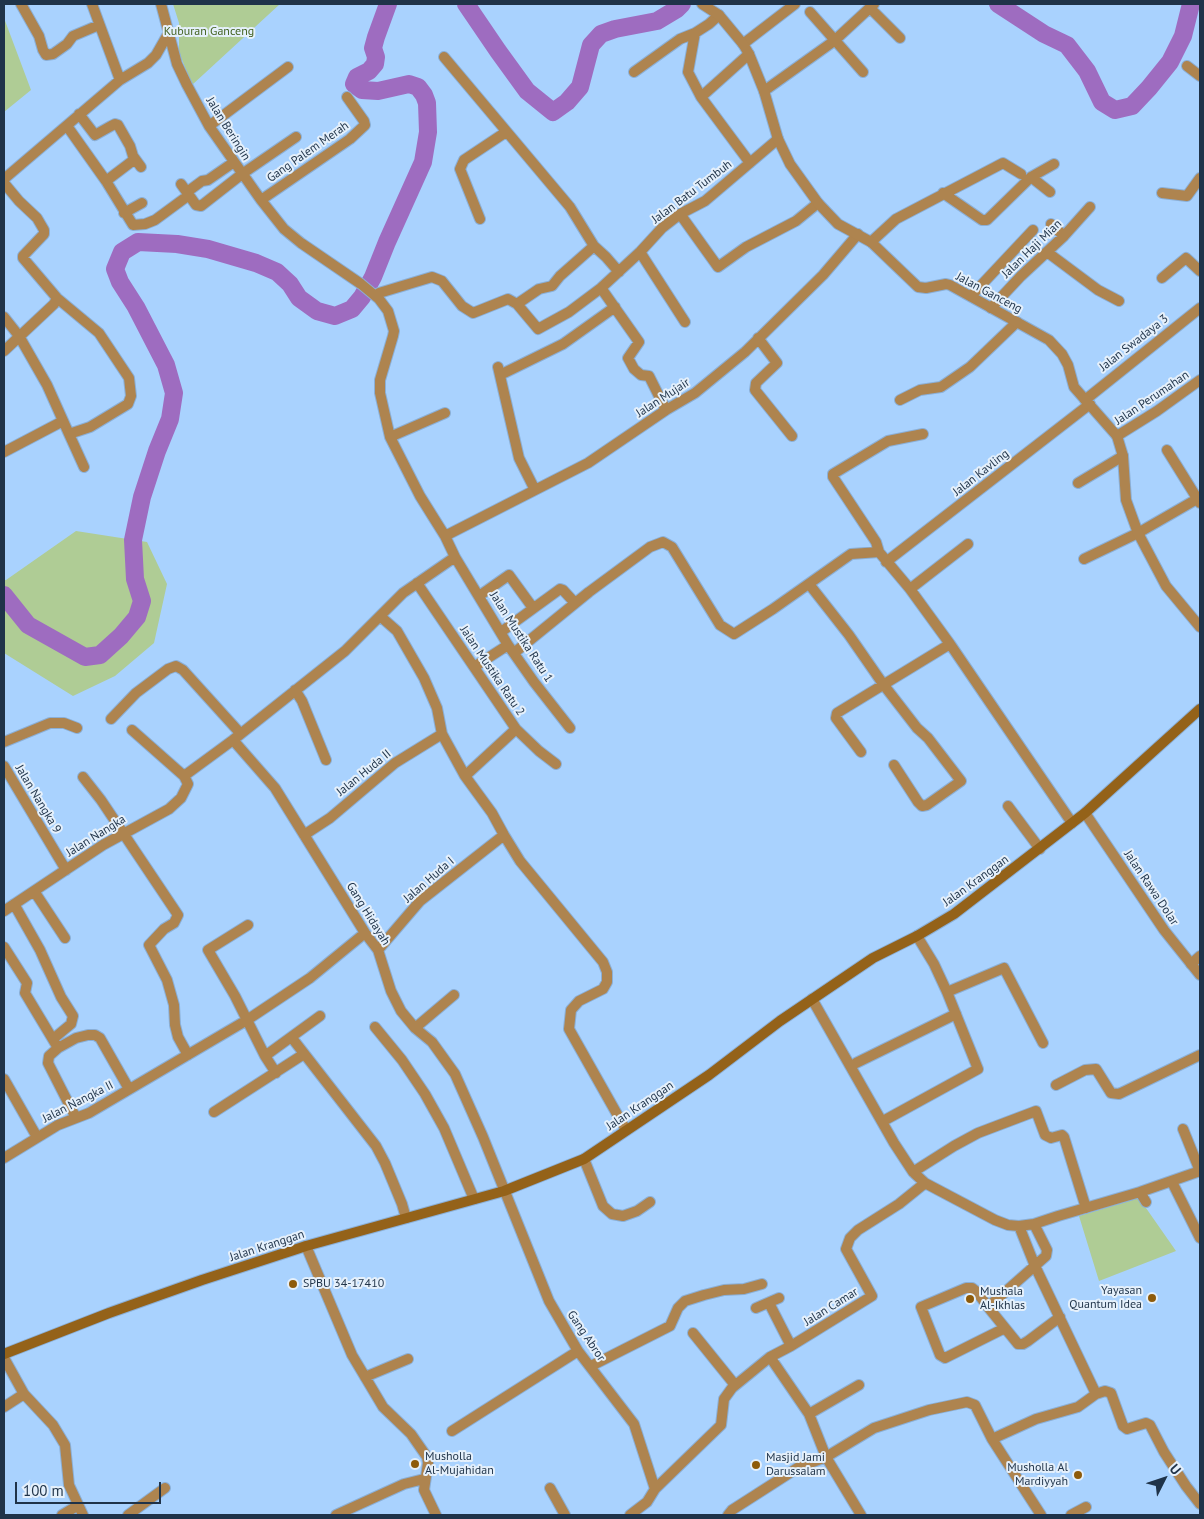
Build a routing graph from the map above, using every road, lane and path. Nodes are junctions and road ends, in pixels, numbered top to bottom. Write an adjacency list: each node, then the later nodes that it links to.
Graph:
1 (21, 4): 9 (street)
2 (92, 4): 9 (street)
3 (161, 4): 11 (street, Jalan Beringin)
4 (705, 4): 8 (street, Jalan Ganceng)
5 (795, 4): 14 (street)
6 (872, 6): 12 (street); 13 (street)
7 (810, 12): 13 (street)
8 (719, 15): 10 (street); 14 (street, Jalan Ganceng)
9 (99, 25): 22 (street)
10 (694, 33): 19 (street); 25 (street)
11 (168, 34): 22 (street); 28 (street, Jalan Beringin)
12 (900, 38)
13 (834, 41): 20 (street); 23 (street)
14 (743, 44): 15 (street, Jalan Ganceng)
15 (749, 54): 23 (street, Jalan Ganceng); 25 (street)
16 (444, 57): 29 (street)
17 (1187, 66): 21 (street)
18 (288, 67): 28 (street)
19 (634, 72)
20 (863, 72)
21 (1200, 76)
22 (120, 80): 26 (street)
23 (764, 92): 31 (street, Jalan Ganceng)
24 (346, 97): 44 (street, Gang Palem Merah)
25 (701, 97): 33 (street)
26 (80, 114): 27 (street); 39 (street)
27 (67, 126): 38 (street); 39 (street)
28 (208, 126): 32 (street, Jalan Beringin)
29 (506, 132): 50 (street); 56 (street)
30 (296, 137): 35 (street)
31 (778, 139): 33 (street, Jalan Batu Tumbuh); 46 (street, Jalan Ganceng)
32 (234, 162): 35 (street, Jalan Beringin); 40 (street)
33 (750, 163): 49 (street, Jalan Batu Tumbuh)
34 (1054, 164): 36 (street)
35 (242, 174): 40 (street); 44 (street, Jalan Beringin)
36 (1026, 175): 41 (street); 42 (street); 42 (street)
37 (1200, 178): 43 (street)
38 (4, 181): 65 (street)
39 (106, 181): 48 (street)
40 (186, 191): 48 (street)
41 (1050, 192)
42 (944, 193): 55 (street)
43 (1162, 193)
44 (261, 200): 63 (street, Jalan Beringin)
45 (142, 203): 48 (street)
46 (818, 203): 49 (street); 53 (street, Jalan Ganceng)
47 (1090, 207): 54 (street, Jalan Haji Mian)
48 (124, 212)
49 (680, 214): 57 (street, Jalan Batu Tumbuh)
50 (480, 219)
51 (1050, 224): 54 (street)
52 (1033, 230): 64 (street)
53 (858, 234): 55 (street, Jalan Ganceng); 75 (street, Jalan Mujair)
54 (1064, 236): 58 (street, Jalan Haji Mian)
55 (871, 242): 64 (street, Jalan Ganceng)
56 (594, 246): 60 (street); 67 (street)
57 (640, 252): 60 (street, Jalan Batu Tumbuh); 72 (street)
58 (1047, 252): 66 (street); 69 (street, Jalan Haji Mian)
59 (1200, 271): 61 (street)
60 (619, 272): 62 (street, Jalan Batu Tumbuh)
61 (1162, 278)
62 (601, 288): 67 (street, Jalan Batu Tumbuh); 68 (street)
63 (374, 295): 67 (street); 87 (street, Jalan Beringin)
64 (972, 296): 69 (street, Jalan Ganceng)
65 (58, 298): 74 (street); 83 (street)
66 (1118, 302)
67 (517, 304)
68 (615, 307): 80 (street); 93 (street)
69 (991, 308): 73 (street, Jalan Ganceng)
70 (1200, 308): 79 (street, Jalan Swadaya 3)
71 (4, 317): 74 (street)
72 (685, 322)
73 (1017, 322): 78 (street); 79 (street, Jalan Ganceng)
74 (19, 336): 76 (street); 82 (street)
75 (758, 338): 80 (street, Jalan Mujair); 85 (street)
76 (4, 351)
77 (1200, 380): 86 (street, Jalan Perumahan)
78 (900, 400)
79 (1088, 402): 86 (street, Jalan Ganceng); 101 (street, Jalan Kavling)
80 (666, 410): 93 (street, Jalan Mujair)
81 (446, 413): 87 (street)
82 (63, 421): 83 (street); 89 (street)
83 (69, 434): 91 (street)
84 (923, 434): 98 (street)
85 (792, 436)
86 (1117, 436): 90 (street, Jalan Ganceng)
87 (390, 437): 96 (street, Jalan Mustika Ratu 1)
88 (1167, 450): 94 (street)
89 (4, 452)
90 (1123, 456): 92 (street); 95 (street, Jalan Ganceng)
91 (84, 467)
92 (1078, 483)
93 (535, 490): 96 (street, Jalan Mujair)
94 (1199, 501): 95 (street)
95 (1138, 533): 100 (street); 109 (street, Jalan Ganceng)
96 (445, 536): 99 (street, Jalan Mustika Ratu 1)
97 (968, 544): 104 (street)
98 (879, 552): 101 (street); 103 (street)
99 (455, 556): 102 (street); 105 (street, Jalan Mustika Ratu 1)
100 (1084, 559)
101 (886, 562): 104 (street)
102 (417, 583): 108 (street); 113 (street, Jalan Mustika Ratu 2)
103 (809, 584): 106 (street); 114 (street)
104 (910, 589): 111 (street)
105 (479, 596): 107 (street); 110 (street, Jalan Mustika Ratu 1)
106 (575, 603): 107 (street); 112 (street)
107 (533, 608): 110 (street)
108 (380, 616): 115 (street); 122 (street)
109 (1200, 627)
110 (501, 632): 112 (street, Jalan Mustika Ratu 1)
111 (950, 644): 114 (street); 135 (street)
112 (511, 649): 113 (street); 119 (street, Jalan Mustika Ratu 1)
113 (474, 667): 120 (street, Jalan Mustika Ratu 2)
114 (883, 684): 125 (street); 128 (street)
115 (295, 690): 123 (street); 126 (street)
116 (1200, 708): 134 (main road, Jalan Kranggan)
117 (111, 719): 123 (street, Gang Hidayah)
118 (77, 728): 124 (street)
119 (570, 728)
120 (516, 729): 127 (street, Jalan Mustika Ratu 2); 131 (street)
121 (132, 730): 130 (street)
122 (442, 734): 131 (street); 137 (street, Jalan Huda II)
123 (236, 737): 130 (street); 137 (street, Gang Hidayah)
124 (4, 742)
125 (861, 752)
126 (326, 760)
127 (556, 764)
128 (894, 765)
129 (4, 766): 140 (street, Jalan Nangka 9)
130 (184, 776): 136 (street, Jalan Nangka)
131 (465, 776): 138 (street)
132 (83, 777): 136 (street)
133 (1008, 806): 139 (street)
134 (1085, 813): 135 (main road, Jalan Kranggan); 151 (street, Jalan Rawa Dolar)
135 (1072, 823): 139 (main road, Jalan Kranggan)
136 (123, 833): 140 (street, Jalan Nangka); 165 (street)
137 (304, 835): 145 (street, Gang Hidayah)
138 (504, 835): 149 (street, Jalan Huda I); 177 (street)
139 (1040, 849): 146 (main road, Jalan Kranggan)
140 (66, 870): 141 (street, Jalan Nangka)
141 (34, 891): 142 (street, Jalan Nangka); 147 (street)
142 (14, 904): 143 (street, Jalan Nangka); 163 (street)
143 (4, 911)
144 (248, 925): 158 (street)
145 (365, 933): 149 (street, Gang Hidayah); 158 (street, Jalan Nangka II)
146 (917, 936): 153 (street); 155 (main road, Jalan Kranggan)
147 (66, 938)
148 (4, 947): 163 (street)
149 (378, 950): 160 (street, Gang Hidayah)
150 (1200, 956): 151 (street)
151 (1191, 964): 152 (street, Jalan Rawa Dolar)
152 (1200, 975)
153 (947, 992): 156 (street); 162 (street)
154 (454, 995): 160 (street)
155 (812, 999): 177 (main road, Jalan Kranggan); 182 (street)
156 (956, 1014): 168 (street); 175 (street)
157 (320, 1016): 161 (street)
158 (247, 1020): 165 (street, Jalan Nangka II); 167 (street)
159 (375, 1027): 187 (street)
160 (415, 1028): 185 (street, Gang Hidayah)
161 (292, 1038): 164 (street); 167 (street)
162 (1043, 1043)
163 (56, 1044): 172 (street); 174 (street)
164 (304, 1054): 169 (street); 191 (street)
165 (188, 1055): 172 (street, Jalan Nangka II)
166 (1200, 1055): 171 (street)
167 (265, 1056): 169 (street)
168 (856, 1063)
169 (276, 1073): 173 (street)
170 (4, 1079): 178 (street)
171 (1056, 1085)
172 (129, 1089): 174 (street, Jalan Nangka II)
173 (214, 1112)
174 (76, 1118): 178 (street, Jalan Nangka II)
175 (884, 1120)
176 (1183, 1129): 181 (street)
177 (626, 1130): 180 (main road, Jalan Kranggan)
178 (37, 1137): 179 (street, Jalan Nangka II)
179 (4, 1158)
180 (584, 1158): 185 (main road, Jalan Kranggan); 188 (street)
181 (1200, 1171): 183 (street)
182 (913, 1172): 184 (street); 190 (street)
183 (1172, 1182): 186 (street); 194 (street)
184 (924, 1183): 193 (street); 205 (street, Jalan Camar)
185 (504, 1190): 187 (main road, Jalan Kranggan); 206 (street, Gang Abror)
186 (1140, 1192): 189 (street); 190 (street)
187 (474, 1200): 191 (main road, Jalan Kranggan)
188 (650, 1202)
189 (1146, 1202)
190 (1086, 1208): 192 (street)
191 (406, 1218): 195 (main road, Jalan Kranggan)
192 (1034, 1224): 193 (street); 196 (street)
193 (1019, 1226): 196 (street)
194 (1200, 1238)
195 (306, 1246): 207 (main road, Jalan Kranggan); 212 (street)
196 (1035, 1266): 200 (street); 202 (street)
197 (762, 1284): 211 (street)
198 (779, 1298): 199 (street)
199 (768, 1303): 201 (street); 205 (street)
200 (988, 1306): 203 (street); 203 (street)
201 (756, 1308)
202 (1060, 1317): 203 (street); 216 (street)
203 (1005, 1328)
204 (693, 1333): 214 (street)
205 (791, 1346): 208 (street, Jalan Camar)
206 (578, 1351): 211 (street, Gang Abror); 219 (street)
207 (4, 1354)
208 (770, 1357): 214 (street, Jalan Camar); 218 (street)
209 (4, 1358): 215 (street)
210 (408, 1358): 212 (street)
211 (591, 1366): 225 (street, Gang Abror)
212 (365, 1377): 222 (street)
213 (859, 1385): 218 (street)
214 (732, 1388): 225 (street, Jalan Camar)
215 (24, 1394): 217 (street); 228 (street)
216 (1096, 1394): 220 (street); 226 (street)
217 (4, 1407)
218 (809, 1414): 221 (street)
219 (452, 1431)
220 (992, 1439): 221 (street); 237 (street)
221 (826, 1457): 229 (street); 236 (street)
222 (424, 1479): 232 (street); 233 (street)
223 (164, 1488): 231 (street)
224 (550, 1488): 234 (street)
225 (655, 1489): 235 (street, Jalan Camar)
226 (1200, 1504)
227 (1086, 1506): 238 (street)
228 (80, 1511): 230 (street)
229 (731, 1514)
230 (62, 1515)
231 (128, 1515)
232 (336, 1515)
233 (436, 1515)
234 (565, 1515)
235 (630, 1515)
236 (862, 1515)
237 (1041, 1515)
238 (1071, 1515)

